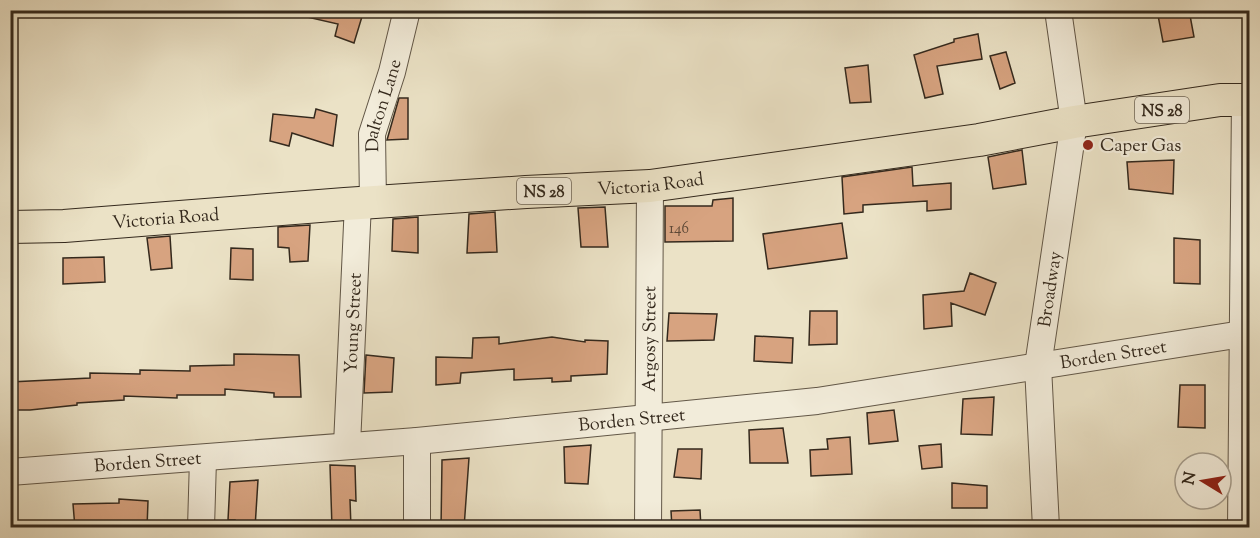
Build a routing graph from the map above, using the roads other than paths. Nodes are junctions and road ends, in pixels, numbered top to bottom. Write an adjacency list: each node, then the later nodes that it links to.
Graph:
1 (407, 10): 6 (street, Dalton Lane)
2 (1058, 10): 4 (street, Broadway)
3 (1247, 99): 4 (main road, Victoria Road / NS 28); 8 (street)
4 (1074, 122): 5 (main road, Victoria Road / NS 28); 9 (street, Broadway)
5 (650, 186): 6 (main road, Victoria Road / NS 28); 10 (street, Argosy Street)
6 (366, 203): 7 (main road, Victoria Road / NS 28); 12 (street, Young Street)
7 (10, 227)
8 (1246, 335): 9 (street, Borden Street); 19 (street)
9 (1038, 366): 10 (street, Borden Street); 18 (street, Broadway)
10 (648, 418): 11 (street, Borden Street); 17 (street, Argosy Street)
11 (417, 441): 12 (street, Borden Street); 16 (street)
12 (347, 445): 13 (street, Borden Street)
13 (203, 459): 14 (street, Borden Street); 15 (street)
14 (10, 472)
15 (201, 528)
16 (417, 528)
17 (648, 528)
18 (1046, 528)
19 (1241, 528)

